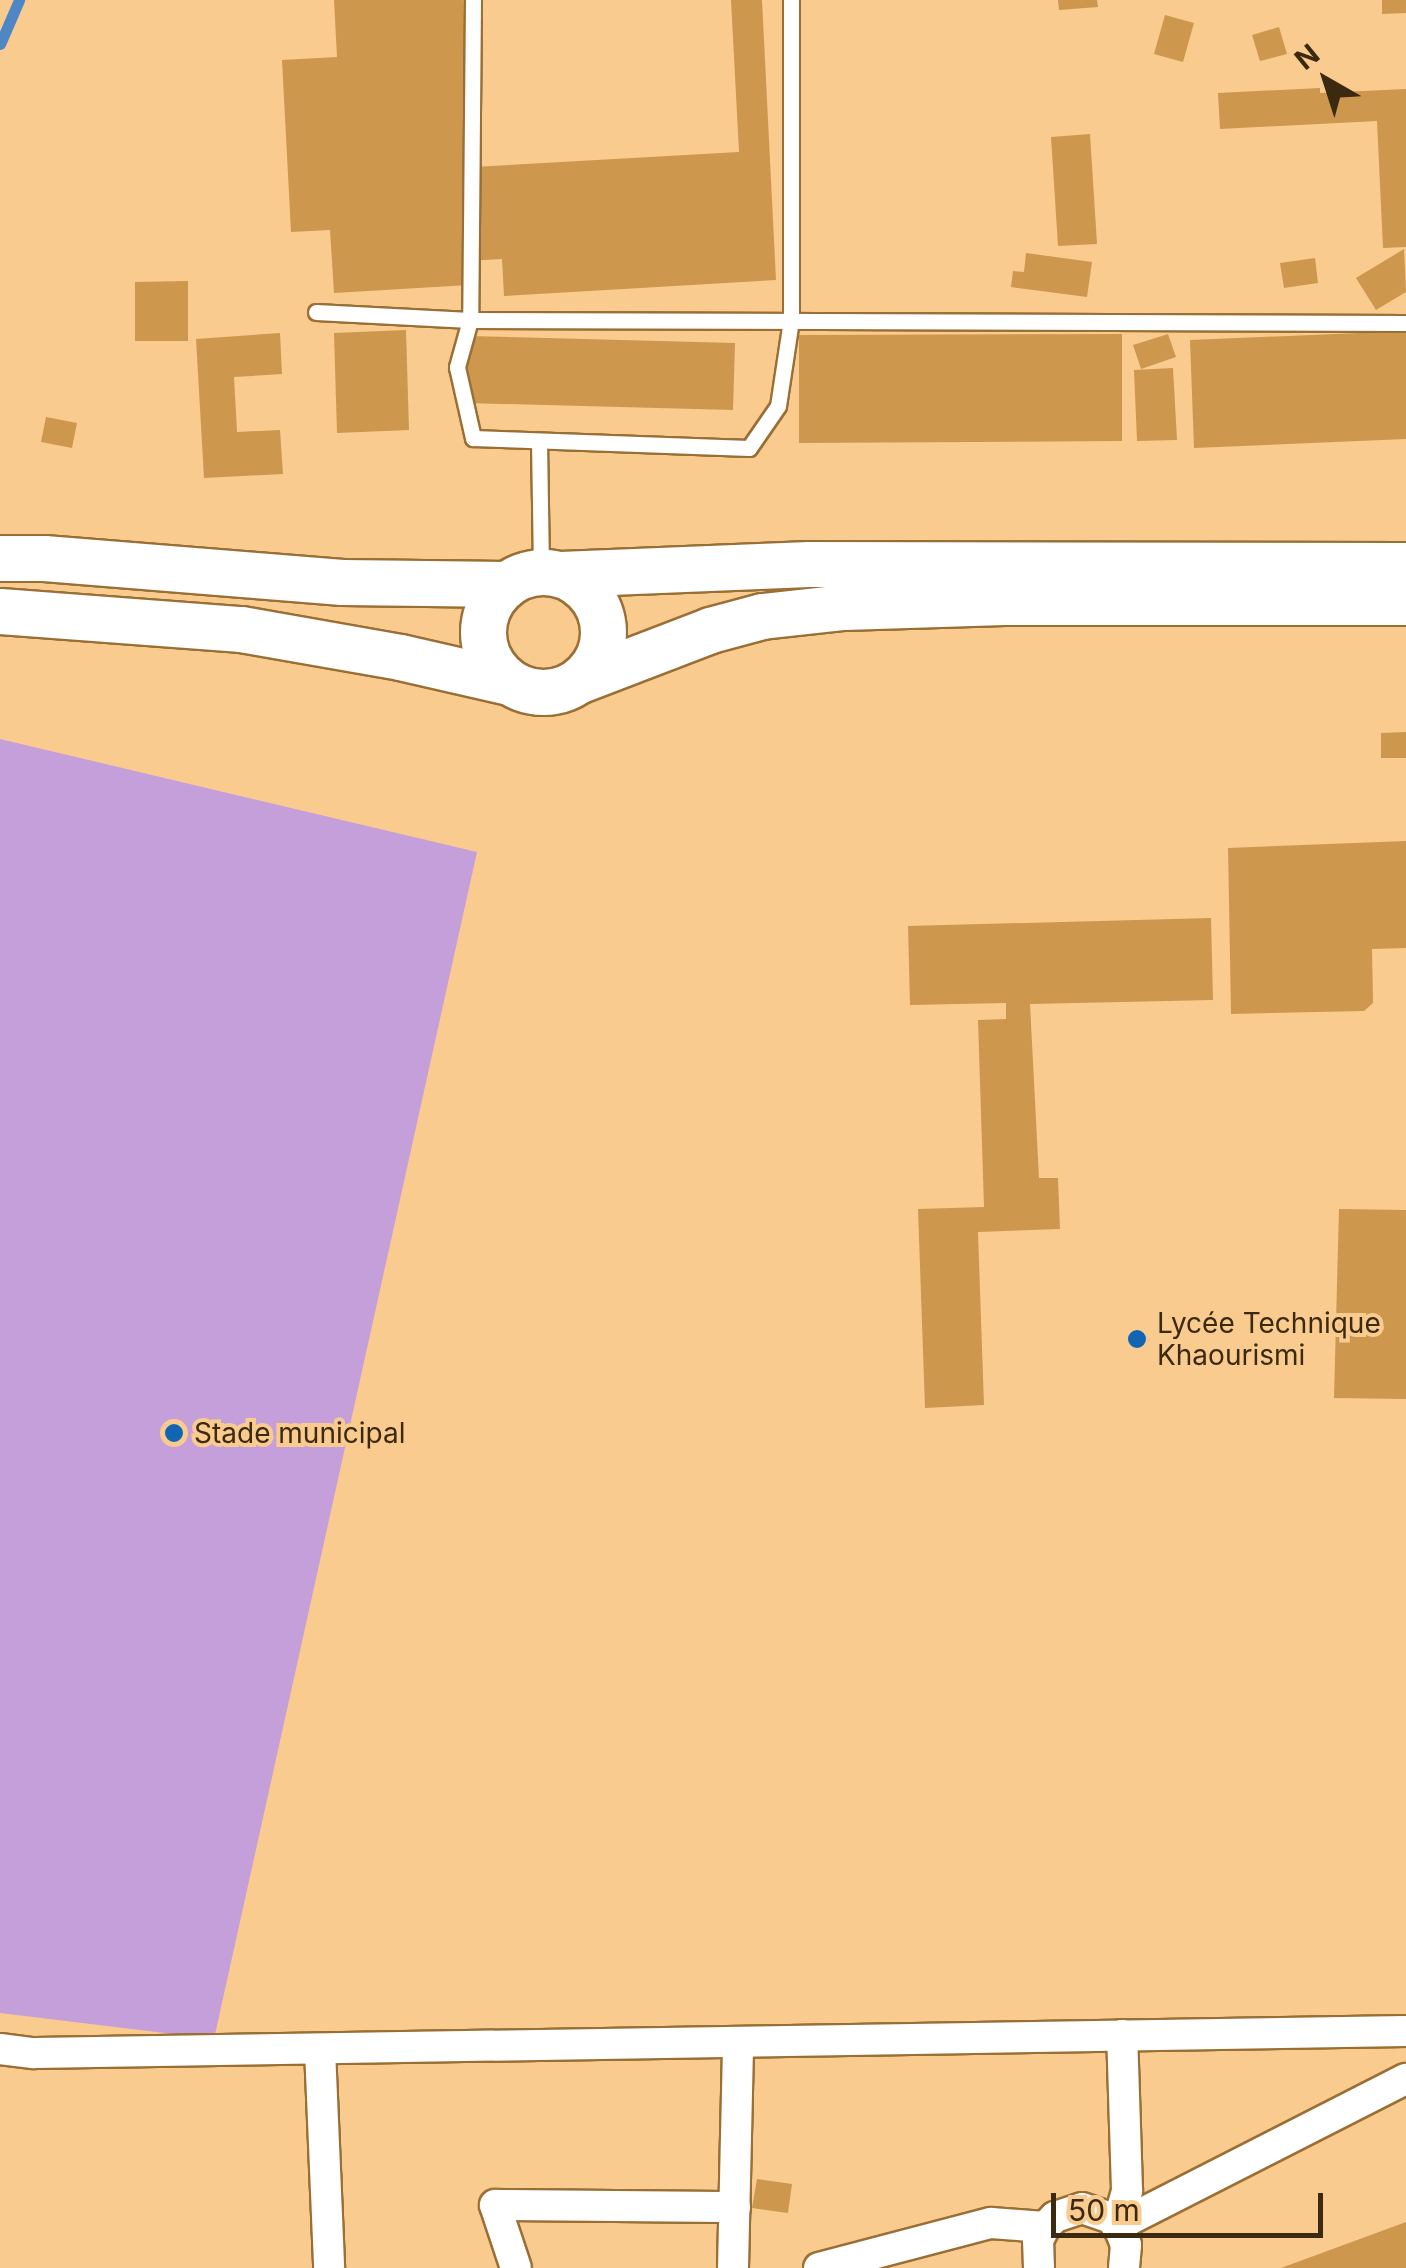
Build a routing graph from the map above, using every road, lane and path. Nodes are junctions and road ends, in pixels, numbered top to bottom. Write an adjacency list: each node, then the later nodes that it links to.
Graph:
1 (473, 0): 4 (lane)
2 (791, 0): 5 (lane)
3 (316, 312): 4 (lane)
4 (470, 320): 5 (lane); 7 (lane)
5 (791, 320): 6 (lane); 7 (lane)
6 (1406, 323)
7 (539, 440): 10 (lane)
8 (0, 558): 10 (main road)
9 (1406, 565): 10 (main road)
10 (536, 577): 13 (main road); 14 (main road)
11 (1406, 602): 13 (main road)
12 (0, 611): 14 (main road)
13 (580, 680): 14 (main road)
14 (508, 682)
15 (1406, 2031): 16 (street)
16 (1122, 2036): 17 (street); 22 (street)
17 (738, 2042): 19 (street); 21 (street)
18 (0, 2049): 19 (street)
19 (320, 2049): 24 (street)
20 (1406, 2079): 22 (street)
21 (734, 2207): 25 (street); 26 (street)
22 (1118, 2226): 23 (street); 29 (street)
23 (1045, 2227): 27 (street); 28 (street)
24 (329, 2268)
25 (516, 2268)
26 (733, 2268)
27 (819, 2268)
28 (1038, 2268)
29 (1124, 2268)

